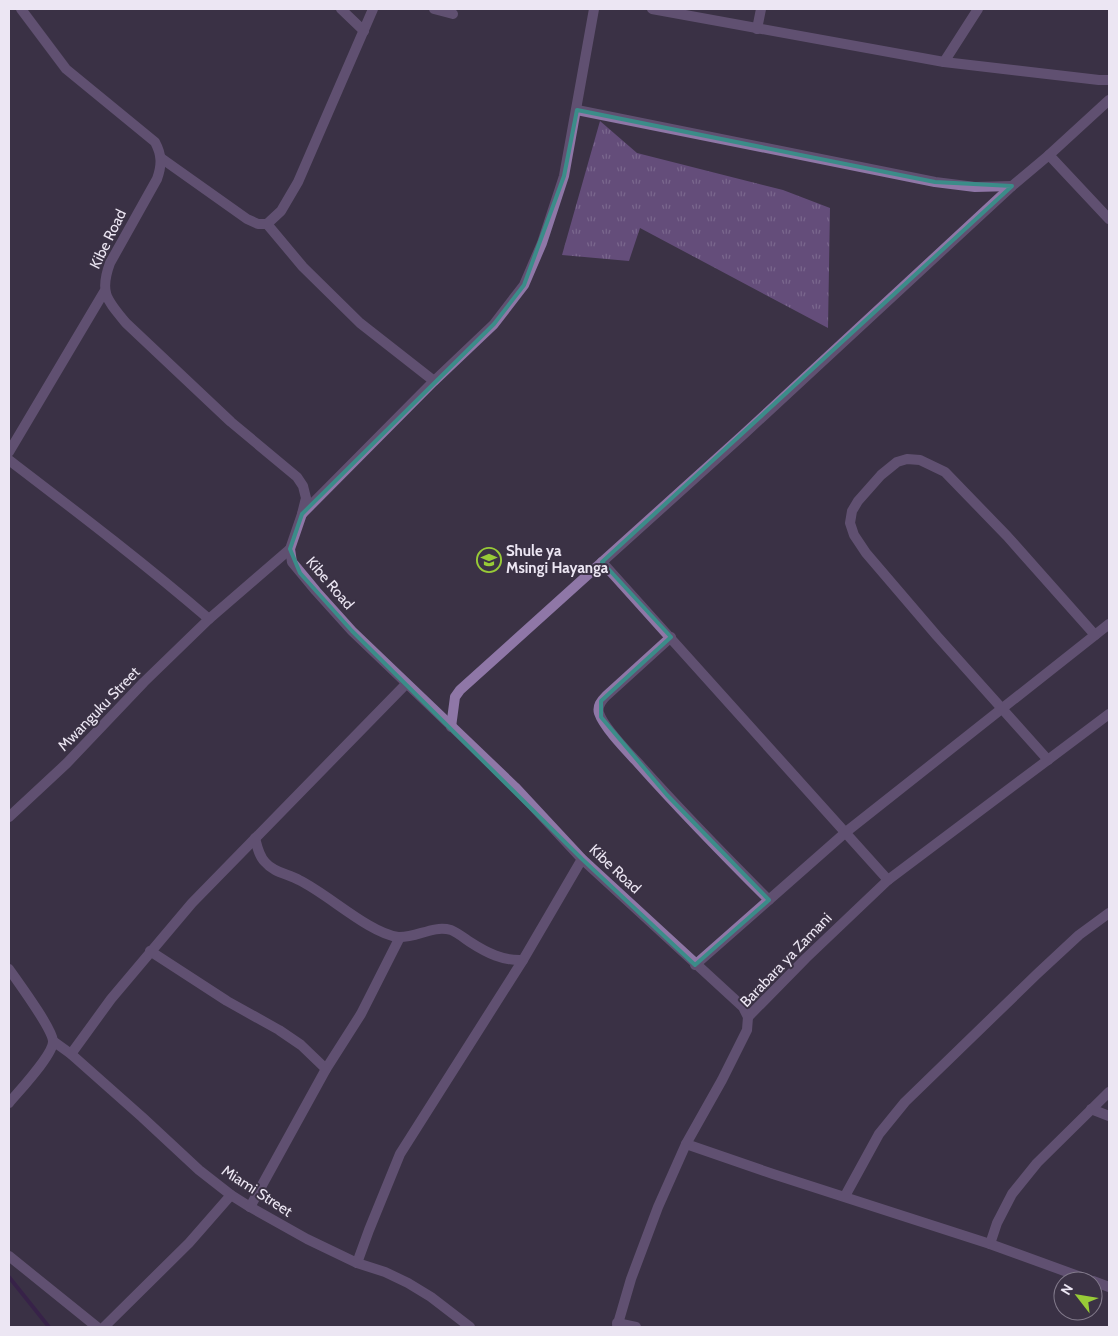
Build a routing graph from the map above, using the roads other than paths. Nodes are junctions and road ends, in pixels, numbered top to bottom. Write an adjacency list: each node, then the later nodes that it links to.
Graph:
1 (21, 9): 17 (street)
2 (341, 9): 11 (street)
3 (373, 9): 11 (street)
4 (434, 9): 9 (street)
5 (594, 9): 15 (street)
6 (652, 9): 10 (street)
7 (761, 9): 10 (street)
8 (978, 9): 12 (street)
9 (453, 14)
10 (756, 29): 12 (street)
11 (364, 31): 20 (street)
12 (944, 62): 13 (street)
13 (1109, 80)
14 (1109, 100): 16 (street)
15 (577, 110): 18 (street); 22 (street)
16 (1049, 156): 18 (street); 19 (street)
17 (161, 158): 20 (street); 21 (street, Kibe Road)
18 (1012, 186): 27 (street)
19 (1109, 219)
20 (267, 224): 22 (street)
21 (104, 292): 23 (street); 25 (street, Kibe Road)
22 (434, 381): 25 (street)
23 (9, 452)
24 (9, 460): 28 (street)
25 (302, 514): 26 (street, Kibe Road)
26 (290, 549): 28 (street, Mwanguku Street); 32 (street, Kibe Road)
27 (602, 562): 31 (street); 35 (street)
28 (209, 619): 37 (street, Mwanguku Street)
29 (1109, 624): 30 (street)
30 (1095, 635): 33 (street); 33 (street)
31 (671, 637): 38 (street); 42 (street)
32 (406, 684): 35 (street, Kibe Road); 39 (street)
33 (1002, 709): 36 (street); 38 (street)
34 (1109, 714): 36 (street, Barabara ya Zamani)
35 (451, 728): 40 (street, Kibe Road)
36 (1048, 760): 41 (street, Barabara ya Zamani)
37 (9, 817)
38 (846, 832): 41 (street); 42 (street)
39 (256, 838): 44 (street); 45 (street)
40 (582, 859): 46 (street); 47 (street, Kibe Road)
41 (888, 880): 49 (street, Barabara ya Zamani)
42 (769, 900): 47 (street)
43 (1109, 913): 59 (street)
44 (400, 937): 46 (street); 52 (street)
45 (150, 951): 51 (street); 52 (street)
46 (523, 960): 63 (street)
47 (695, 965): 49 (street, Kibe Road)
48 (9, 969): 50 (street)
49 (748, 1017): 57 (street, Barabara ya Zamani)
50 (53, 1041): 51 (street, Miami Street); 54 (street)
51 (70, 1054): 58 (street, Miami Street)
52 (326, 1070): 60 (street)
53 (1109, 1092): 55 (street)
54 (9, 1103)
55 (1091, 1110): 56 (street); 61 (street)
56 (1109, 1116)
57 (686, 1144): 59 (street); 65 (street, Barabara ya Zamani)
58 (232, 1195): 60 (street, Miami Street); 67 (street)
59 (846, 1196): 61 (street)
60 (250, 1207): 63 (street, Miami Street)
61 (990, 1244): 64 (street)
62 (9, 1256): 66 (street)
63 (357, 1263): 68 (street, Miami Street)
64 (1064, 1271)
65 (617, 1325): 69 (street)
66 (97, 1327)
67 (104, 1327)
68 (470, 1327)
69 (636, 1327)

